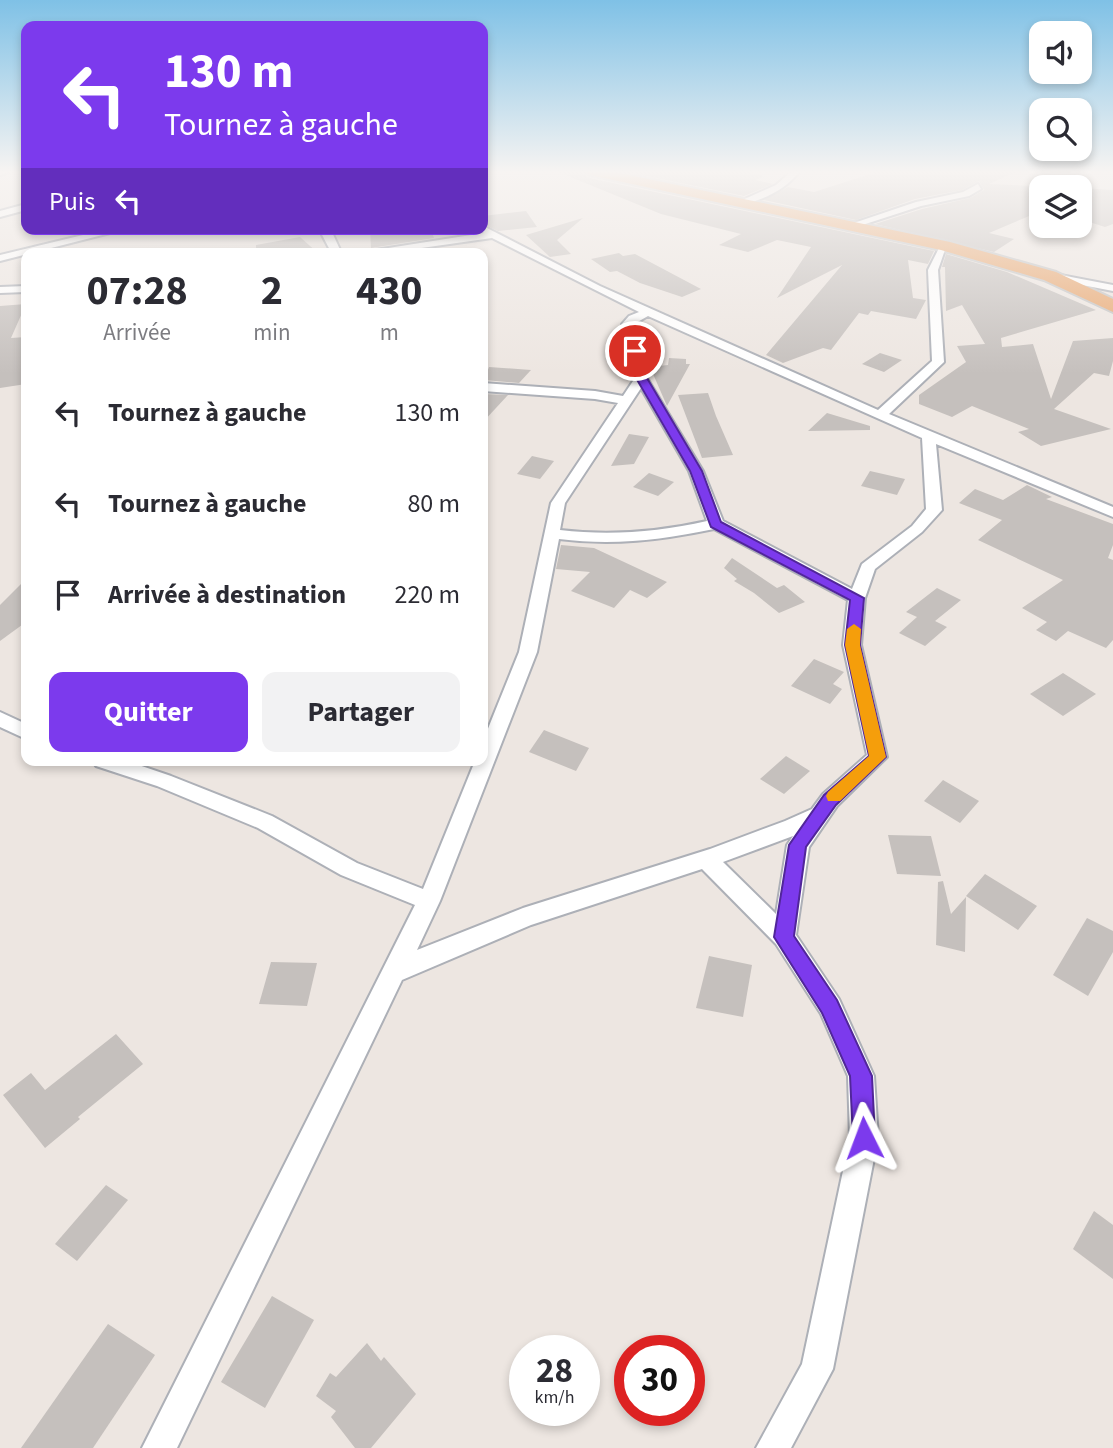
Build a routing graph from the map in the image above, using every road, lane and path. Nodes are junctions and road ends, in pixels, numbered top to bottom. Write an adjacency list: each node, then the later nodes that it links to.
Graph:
1 (62, 239): 7 (street)
2 (448, 239): 6 (street)
3 (501, 239): 13 (street)
4 (909, 239): 5 (highway)
5 (944, 246): 8 (highway); 17 (street)
6 (391, 248)
7 (0, 258)
8 (1050, 276): 9 (street); 12 (highway)
9 (1113, 288)
10 (21, 289): 11 (street)
11 (0, 290)
12 (1113, 306)
13 (649, 312): 14 (street); 17 (street)
14 (641, 378): 16 (street); 20 (street)
15 (488, 387): 16 (street)
16 (628, 401): 21 (street)
17 (881, 414): 18 (street)
18 (929, 438): 19 (street); 22 (street)
19 (1113, 512)
20 (716, 524): 21 (street); 22 (street)
21 (552, 533): 25 (street)
22 (857, 598): 28 (street)
23 (0, 719): 24 (street)
24 (21, 730)
25 (488, 753)
26 (119, 766): 30 (street)
27 (483, 766): 30 (street)
28 (820, 814): 29 (street); 31 (street)
29 (706, 859): 31 (street); 32 (street)
30 (429, 901): 32 (street)
31 (784, 937): 34 (street)
32 (394, 972): 33 (street)
33 (159, 1448)
34 (773, 1448)

